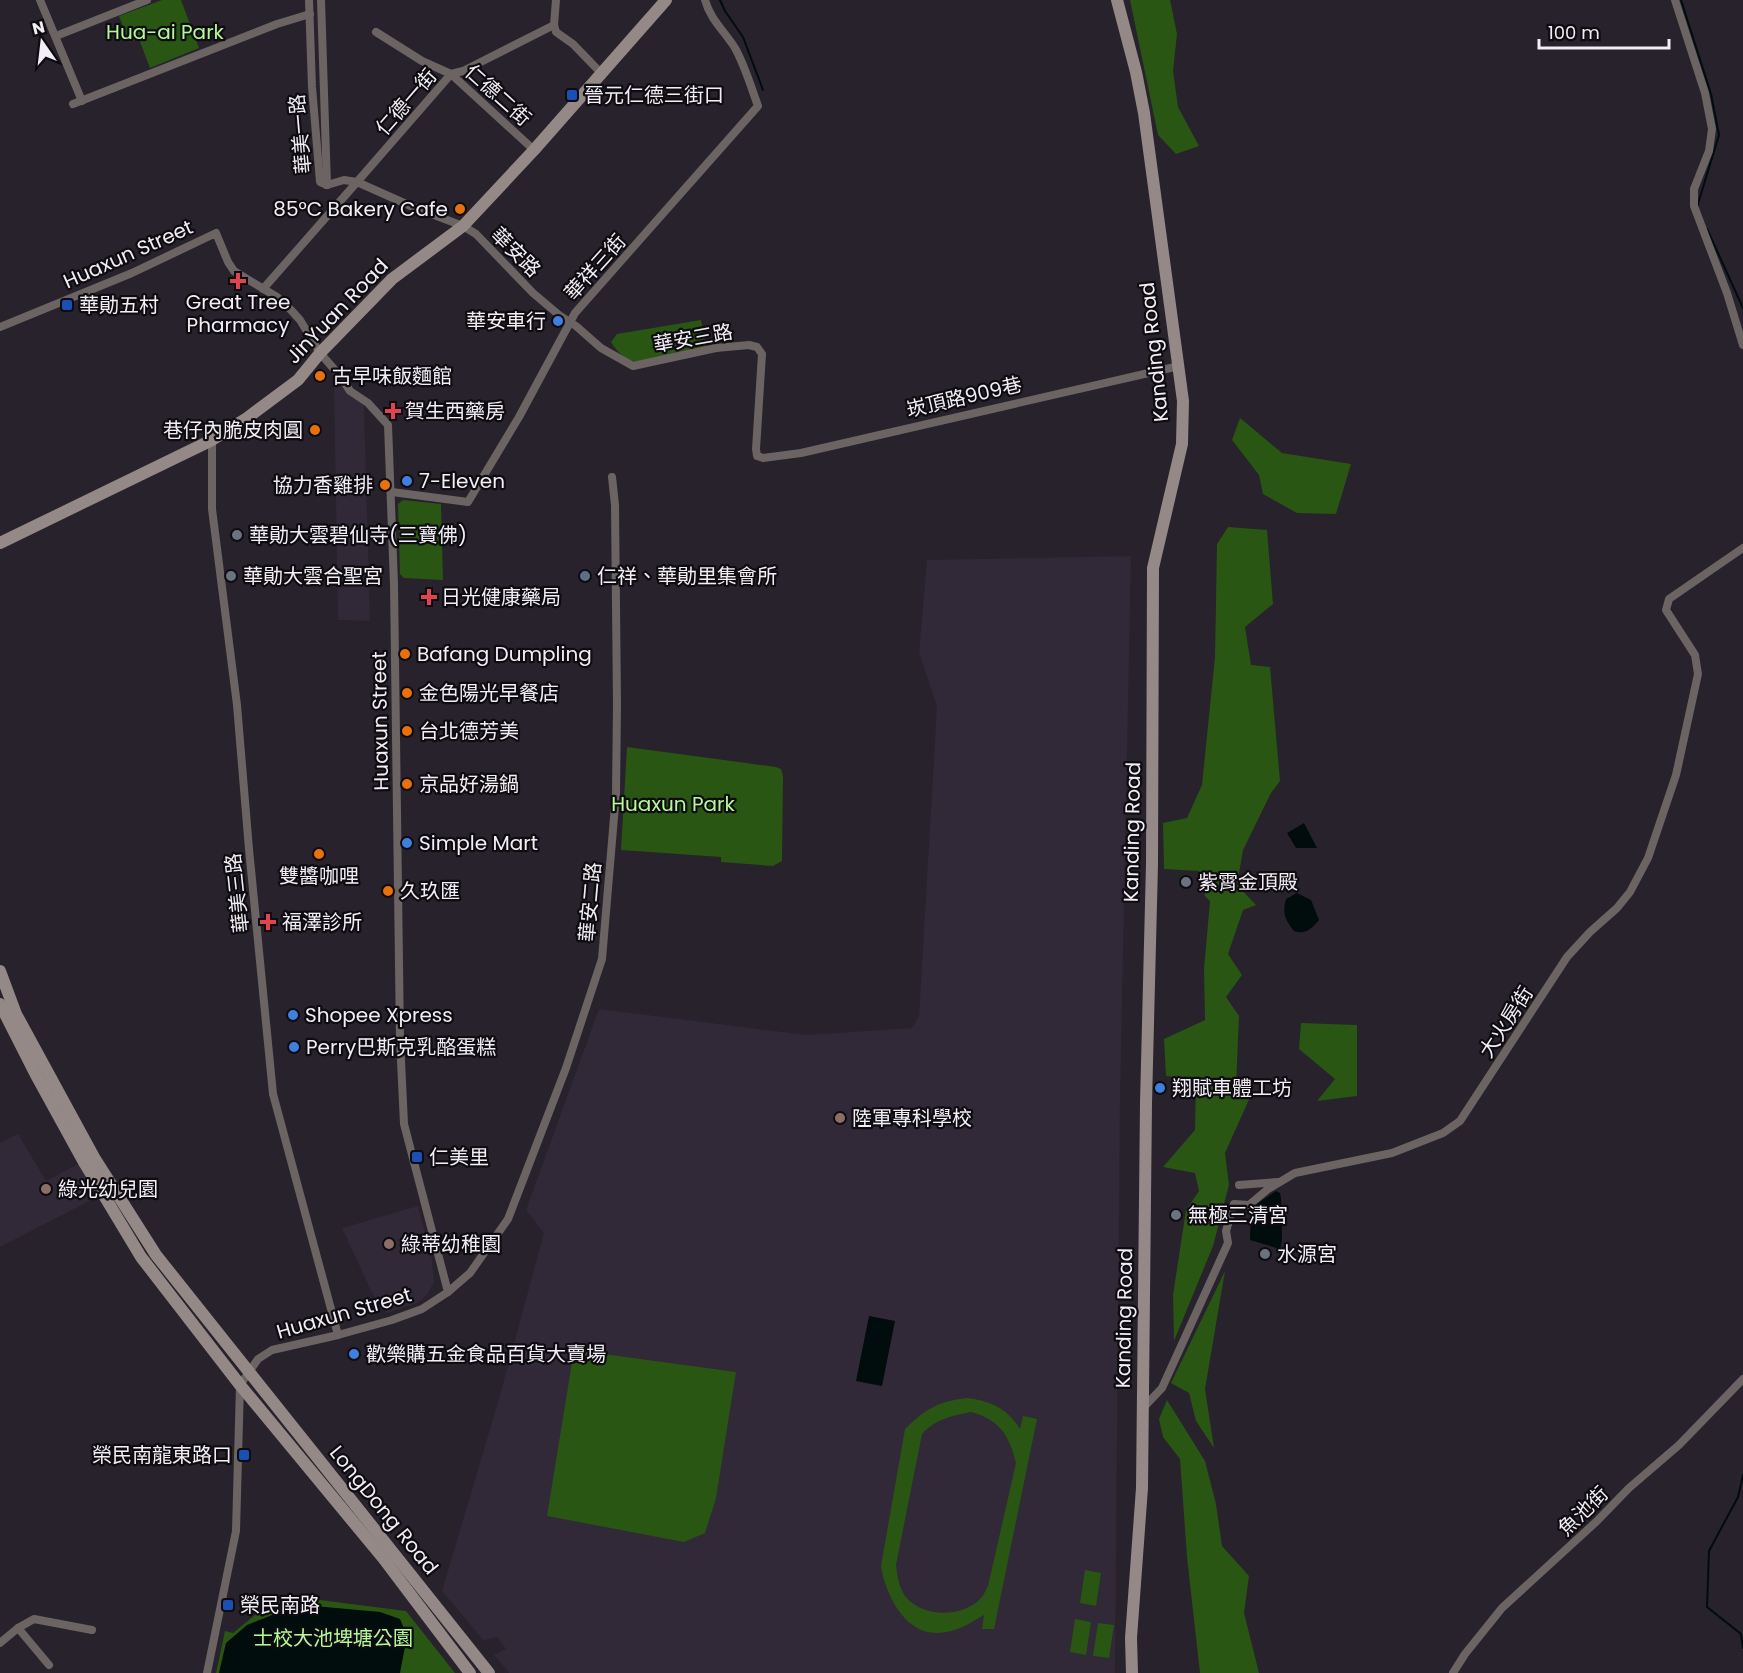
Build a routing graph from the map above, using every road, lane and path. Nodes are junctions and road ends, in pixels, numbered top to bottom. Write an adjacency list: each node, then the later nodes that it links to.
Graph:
1 (40, 0): 13 (street)
2 (147, 0): 13 (street)
3 (309, 0): 10 (street, 華美一路)
4 (321, 0): 18 (street, 華美一路)
5 (556, 0): 11 (street)
6 (666, 0): 15 (street, JinYuan Road)
7 (705, 0): 21 (street, 華祥三街)
8 (1117, 0): 26 (street, Kanding Road)
9 (1675, 0): 23 (street)
10 (310, 14): 13 (street); 18 (street, 華美一路)
11 (554, 25): 14 (street, 仁德一街); 15 (street)
12 (376, 32): 14 (street, 仁德二街)
13 (56, 36)
14 (452, 74): 16 (street, 仁德二街); 17 (street, 仁德一街)
15 (602, 74): 16 (street, JinYuan Road)
16 (534, 150): 19 (street, JinYuan Road)
17 (357, 182): 18 (street); 19 (street); 20 (street, 仁德一街)
18 (327, 185)
19 (463, 226): 21 (street, 華安路); 24 (street, JinYuan Road)
20 (263, 289): 22 (street, Huaxun Street); 24 (street, Huaxun Street)
21 (570, 322): 25 (street, 華安路); 30 (street, 華祥三街)
22 (0, 327)
23 (1743, 345)
24 (320, 352): 27 (street, JinYuan Road); 30 (street, Huaxun Street)
25 (633, 366): 28 (street, 華安三路)
26 (1179, 366): 28 (street, 崁頂路909巷); 43 (street, Kanding Road)
27 (212, 440): 31 (street, JinYuan Road); 39 (street, 華美三路)
28 (757, 456)
29 (612, 477): 38 (street, 華安二路)
30 (392, 492): 38 (street, Huaxun Street)
31 (0, 543)
32 (1743, 548): 36 (street, 大火房街)
33 (0, 971): 35 (street)
34 (0, 1004): 35 (street)
35 (90, 1162): 40 (street, LongDong Road); 42 (street, LongDong Road)
36 (1279, 1182): 37 (street); 43 (street, 大火房街)
37 (1239, 1185)
38 (448, 1292): 39 (street, Huaxun Street)
39 (338, 1335): 40 (street, Huaxun Street)
40 (250, 1371): 42 (street, Huaxun Street); 50 (street, LongDong Road)
41 (1743, 1379): 52 (street, 魚池街)
42 (240, 1385): 48 (street); 49 (street, LongDong Road)
43 (1143, 1408): 51 (street, Kanding Road)
44 (18, 1628): 45 (street); 46 (street); 47 (street)
45 (92, 1630)
46 (0, 1643)
47 (49, 1665)
48 (207, 1673)
49 (470, 1673)
50 (489, 1673)
51 (1132, 1673)
52 (1454, 1673)

